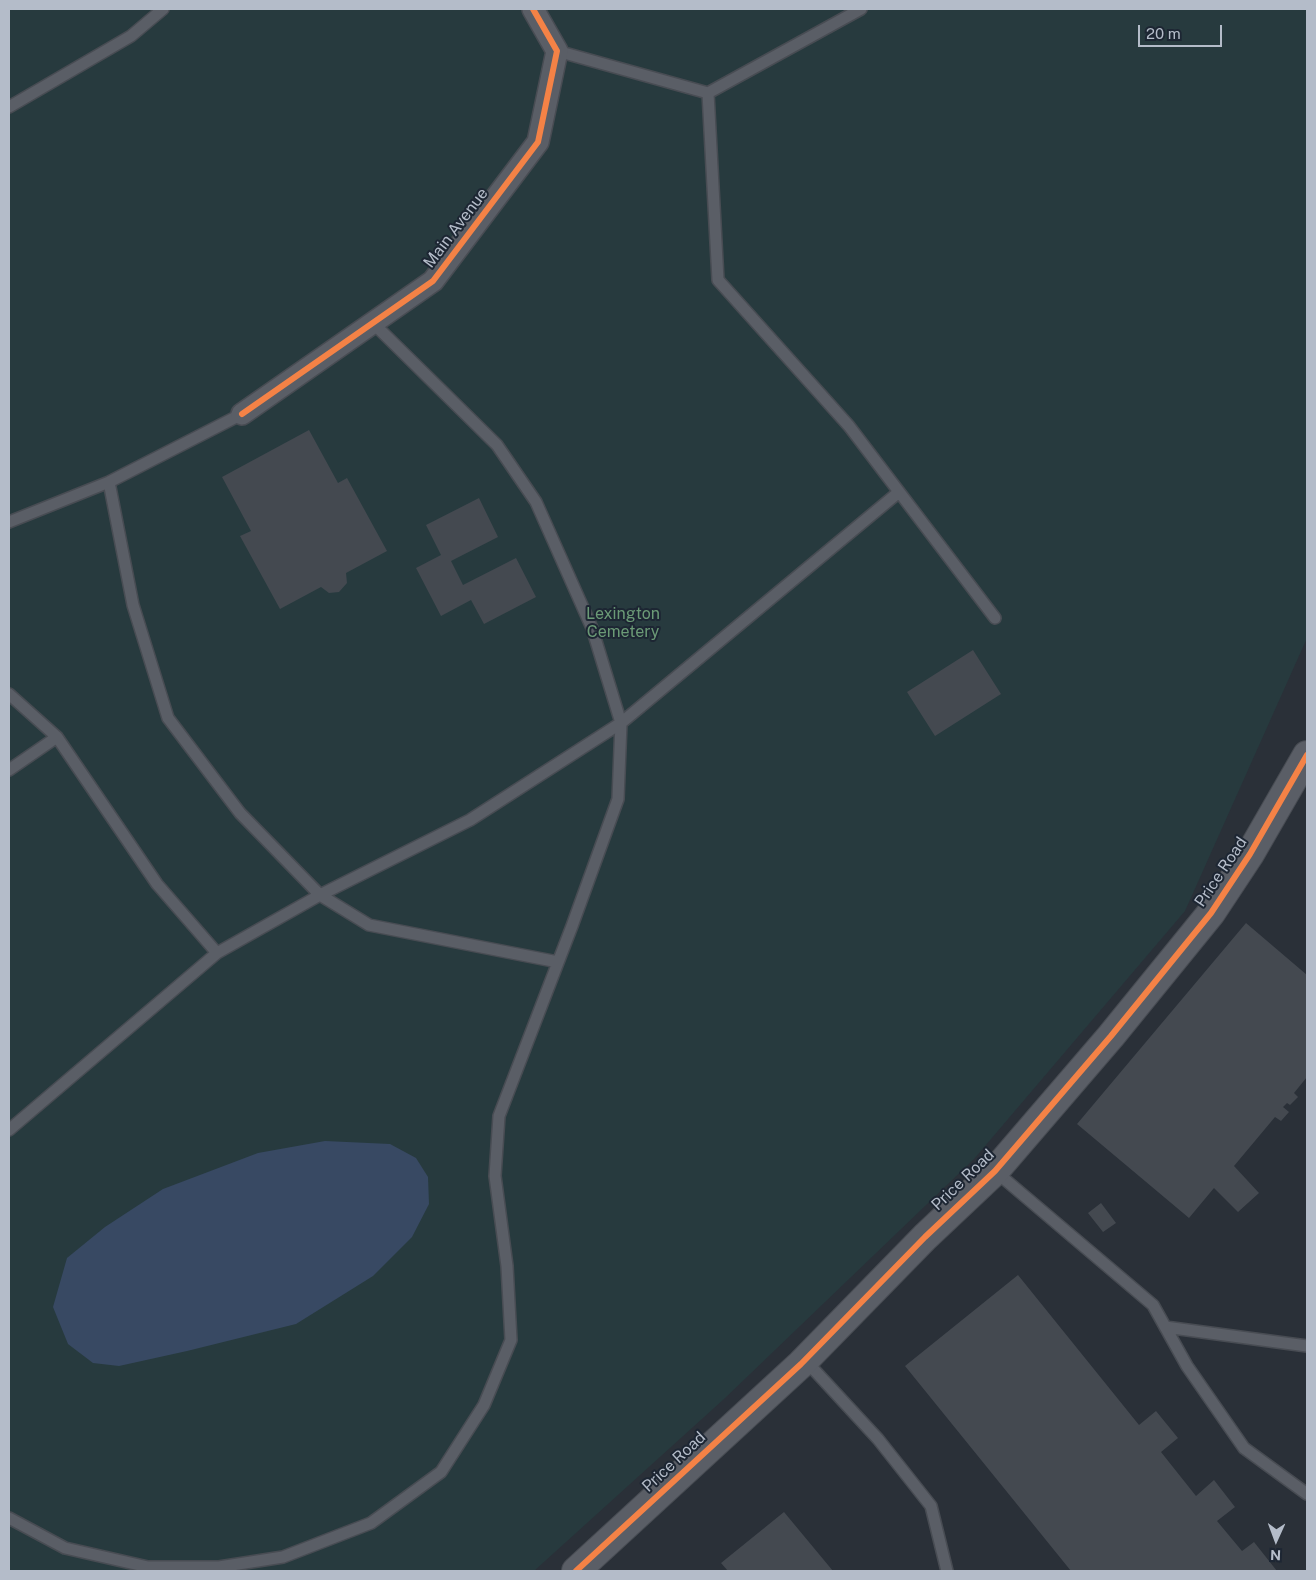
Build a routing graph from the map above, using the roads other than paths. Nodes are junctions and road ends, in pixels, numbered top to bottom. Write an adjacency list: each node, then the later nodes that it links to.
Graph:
1 (163, 9): 6 (lane)
2 (533, 9): 4 (street)
3 (860, 9): 5 (lane)
4 (557, 51): 5 (lane); 7 (street, Main Avenue)
5 (708, 93): 10 (lane)
6 (9, 107)
7 (373, 323): 8 (street, Main Avenue); 14 (lane)
8 (242, 414): 9 (lane)
9 (109, 482): 11 (lane); 18 (lane)
10 (899, 492): 12 (lane); 14 (lane)
11 (9, 522)
12 (995, 618)
13 (9, 694): 15 (lane)
14 (621, 723): 18 (lane); 20 (lane)
15 (57, 737): 17 (lane); 19 (lane)
16 (1307, 755): 22 (street, Price Road)
17 (9, 770)
18 (320, 895): 19 (lane); 20 (lane)
19 (217, 953): 21 (lane)
20 (558, 962): 28 (lane)
21 (9, 1130)
22 (995, 1171): 23 (lane); 25 (street, Price Road)
23 (1165, 1327): 24 (lane); 26 (lane)
24 (1307, 1346)
25 (805, 1360): 29 (street, Price Road); 30 (lane)
26 (1307, 1494)
27 (9, 1518): 28 (lane)
28 (148, 1569)
29 (576, 1571)
30 (947, 1571)

